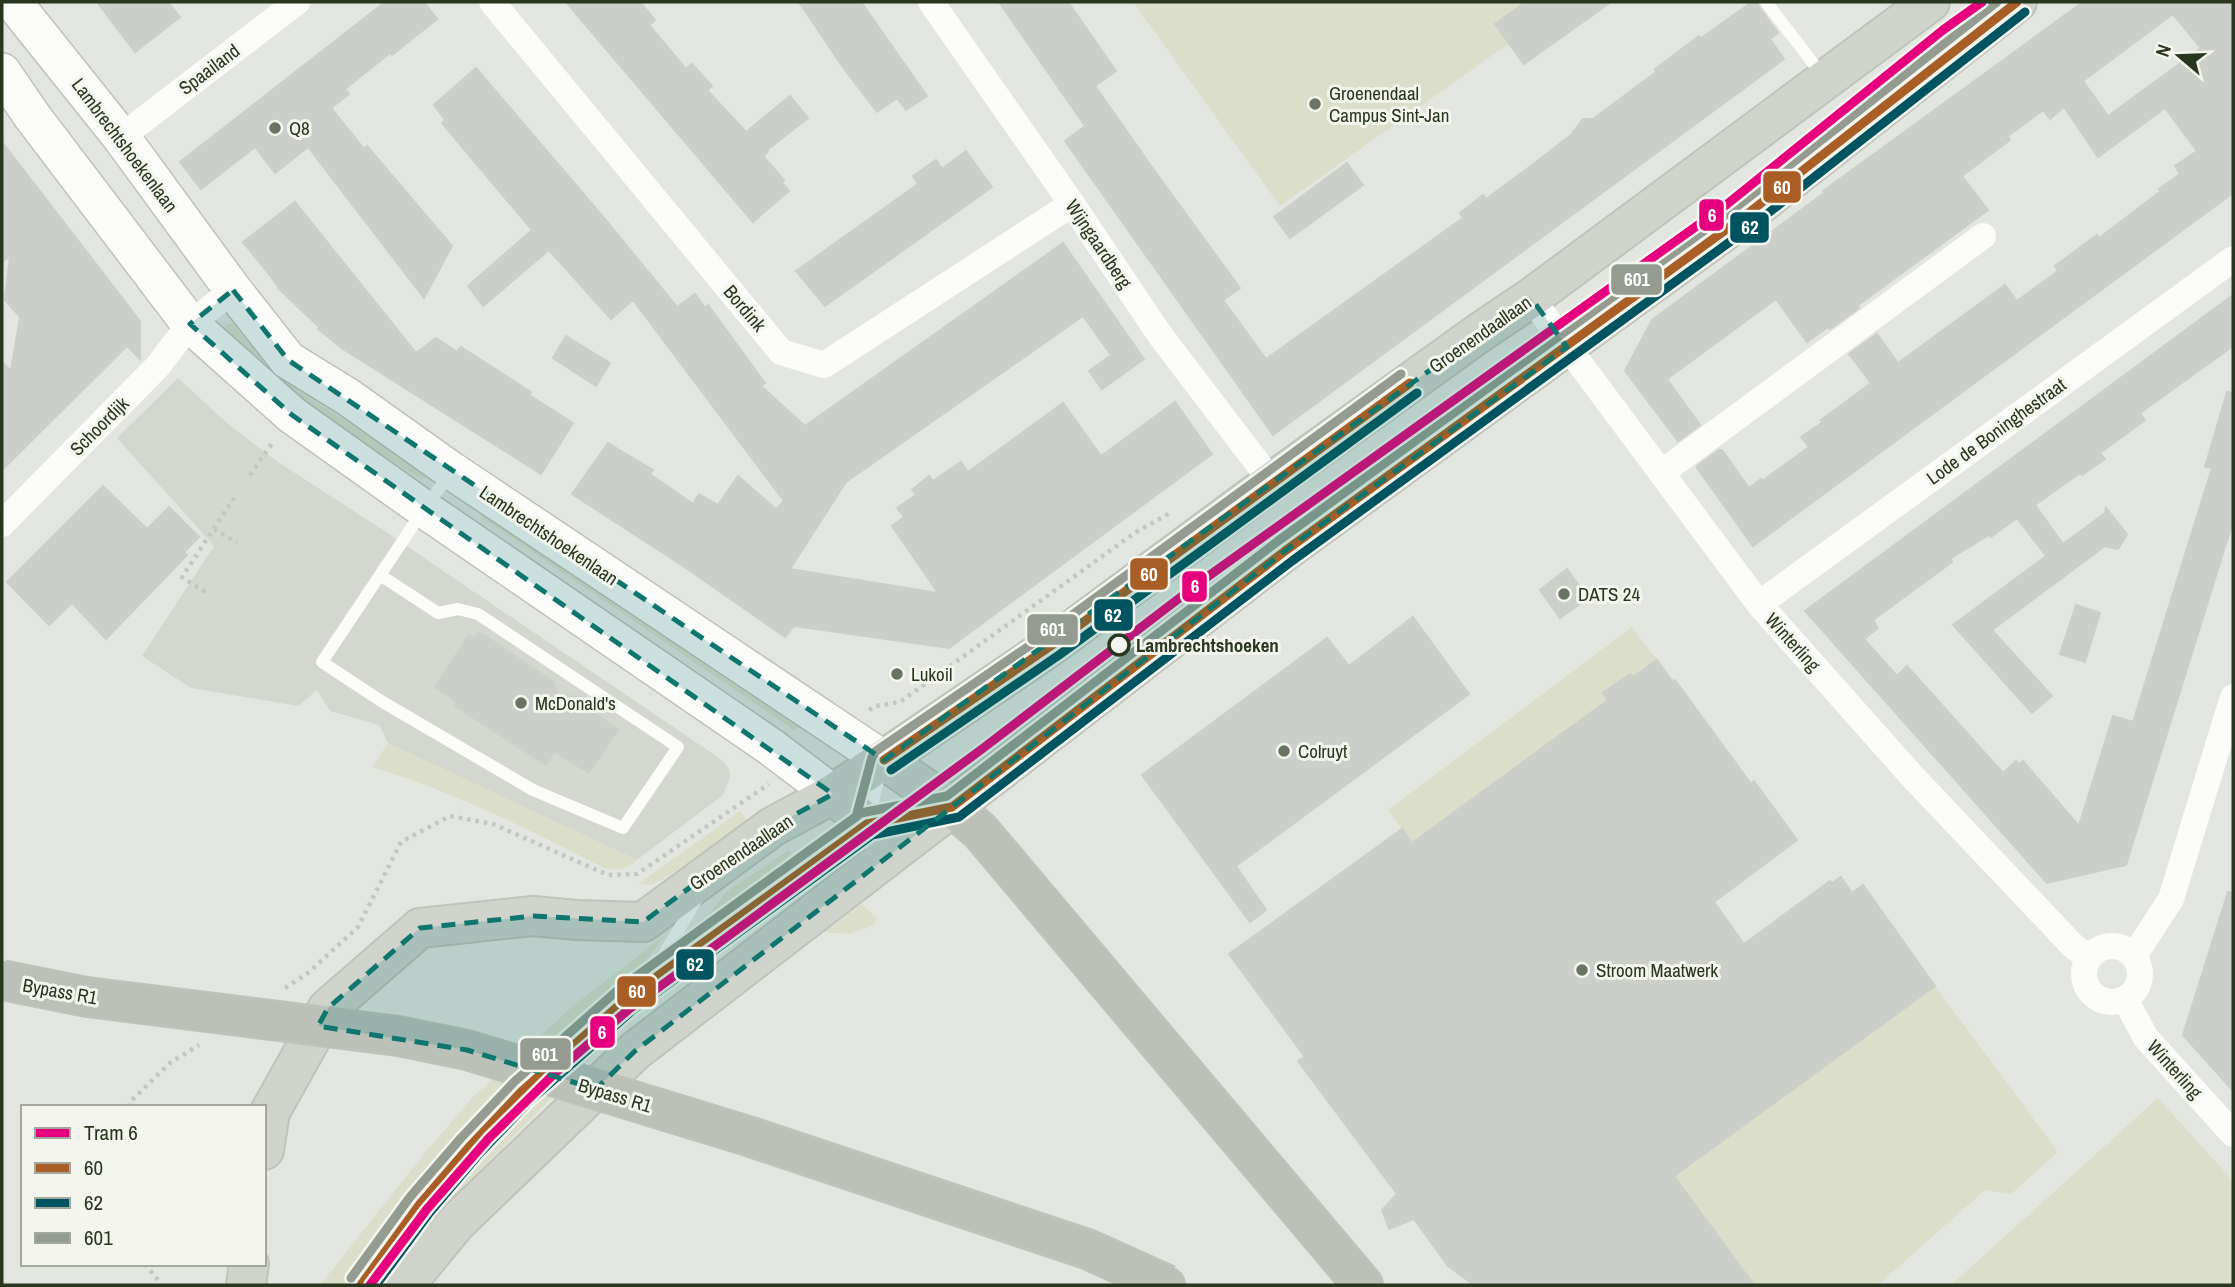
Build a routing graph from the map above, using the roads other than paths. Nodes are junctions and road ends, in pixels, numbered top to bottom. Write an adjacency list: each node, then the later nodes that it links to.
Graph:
1 (13, 2): 10 (street, Lambrechtshoekenlaan)
2 (297, 2): 10 (street, Spaailand)
3 (492, 2): 11 (street, Bordink)
4 (931, 2): 11 (street, Wijngaardberg)
5 (1766, 2): 9 (lane)
6 (1930, 2): 9 (main road, Groenendaallaan)
7 (2017, 2): 17 (main road)
8 (2, 72): 16 (street)
9 (1826, 80): 15 (main road, Groenendaallaan)
10 (121, 137): 14 (street, Lambrechtshoekenlaan)
11 (1072, 204): 20 (street, Wijngaardberg)
12 (1983, 236): 19 (street)
13 (2233, 259): 24 (street, Lode de Boninghestraat)
14 (233, 290): 16 (street); 18 (street, Lambrechtshoekenlaan)
15 (1531, 298): 17 (street, Winterling); 20 (main road, Groenendaallaan)
16 (190, 324): 21 (street); 22 (street, Schoordijk)
17 (1567, 347): 19 (street, Winterling); 28 (main road)
18 (452, 471): 21 (lane); 26 (street, Lambrechtshoekenlaan)
19 (1661, 473): 24 (street, Winterling)
20 (1272, 482): 26 (main road, Groenendaallaan)
21 (424, 509): 23 (lane); 27 (street)
22 (2, 524)
23 (380, 575): 23 (lane)
24 (1759, 604): 33 (street, Winterling)
25 (2233, 697): 32 (street)
26 (884, 760): 27 (main road, Groenendaallaan); 28 (main road); 29 (lane)
27 (833, 794): 29 (main road); 31 (main road, Groenendaallaan)
28 (952, 807): 29 (lane); 30 (main road); 44 (highway)
29 (867, 824): 30 (main road); 35 (lane)
30 (896, 850): 42 (main road)
31 (718, 866): 35 (lane); 38 (main road, Groenendaallaan)
32 (2134, 956): 33 (street); 36 (street)
33 (2089, 958): 36 (street)
34 (2, 980): 43 (highway, Bypass R1, bridge)
35 (626, 999): 41 (lane)
36 (2125, 999): 37 (street, Winterling)
37 (2233, 1134)
38 (266, 1137)
39 (248, 1266): 40 (main road)
40 (246, 1285)
41 (361, 1285)
42 (405, 1285)
43 (1167, 1285)
44 (1363, 1285)

